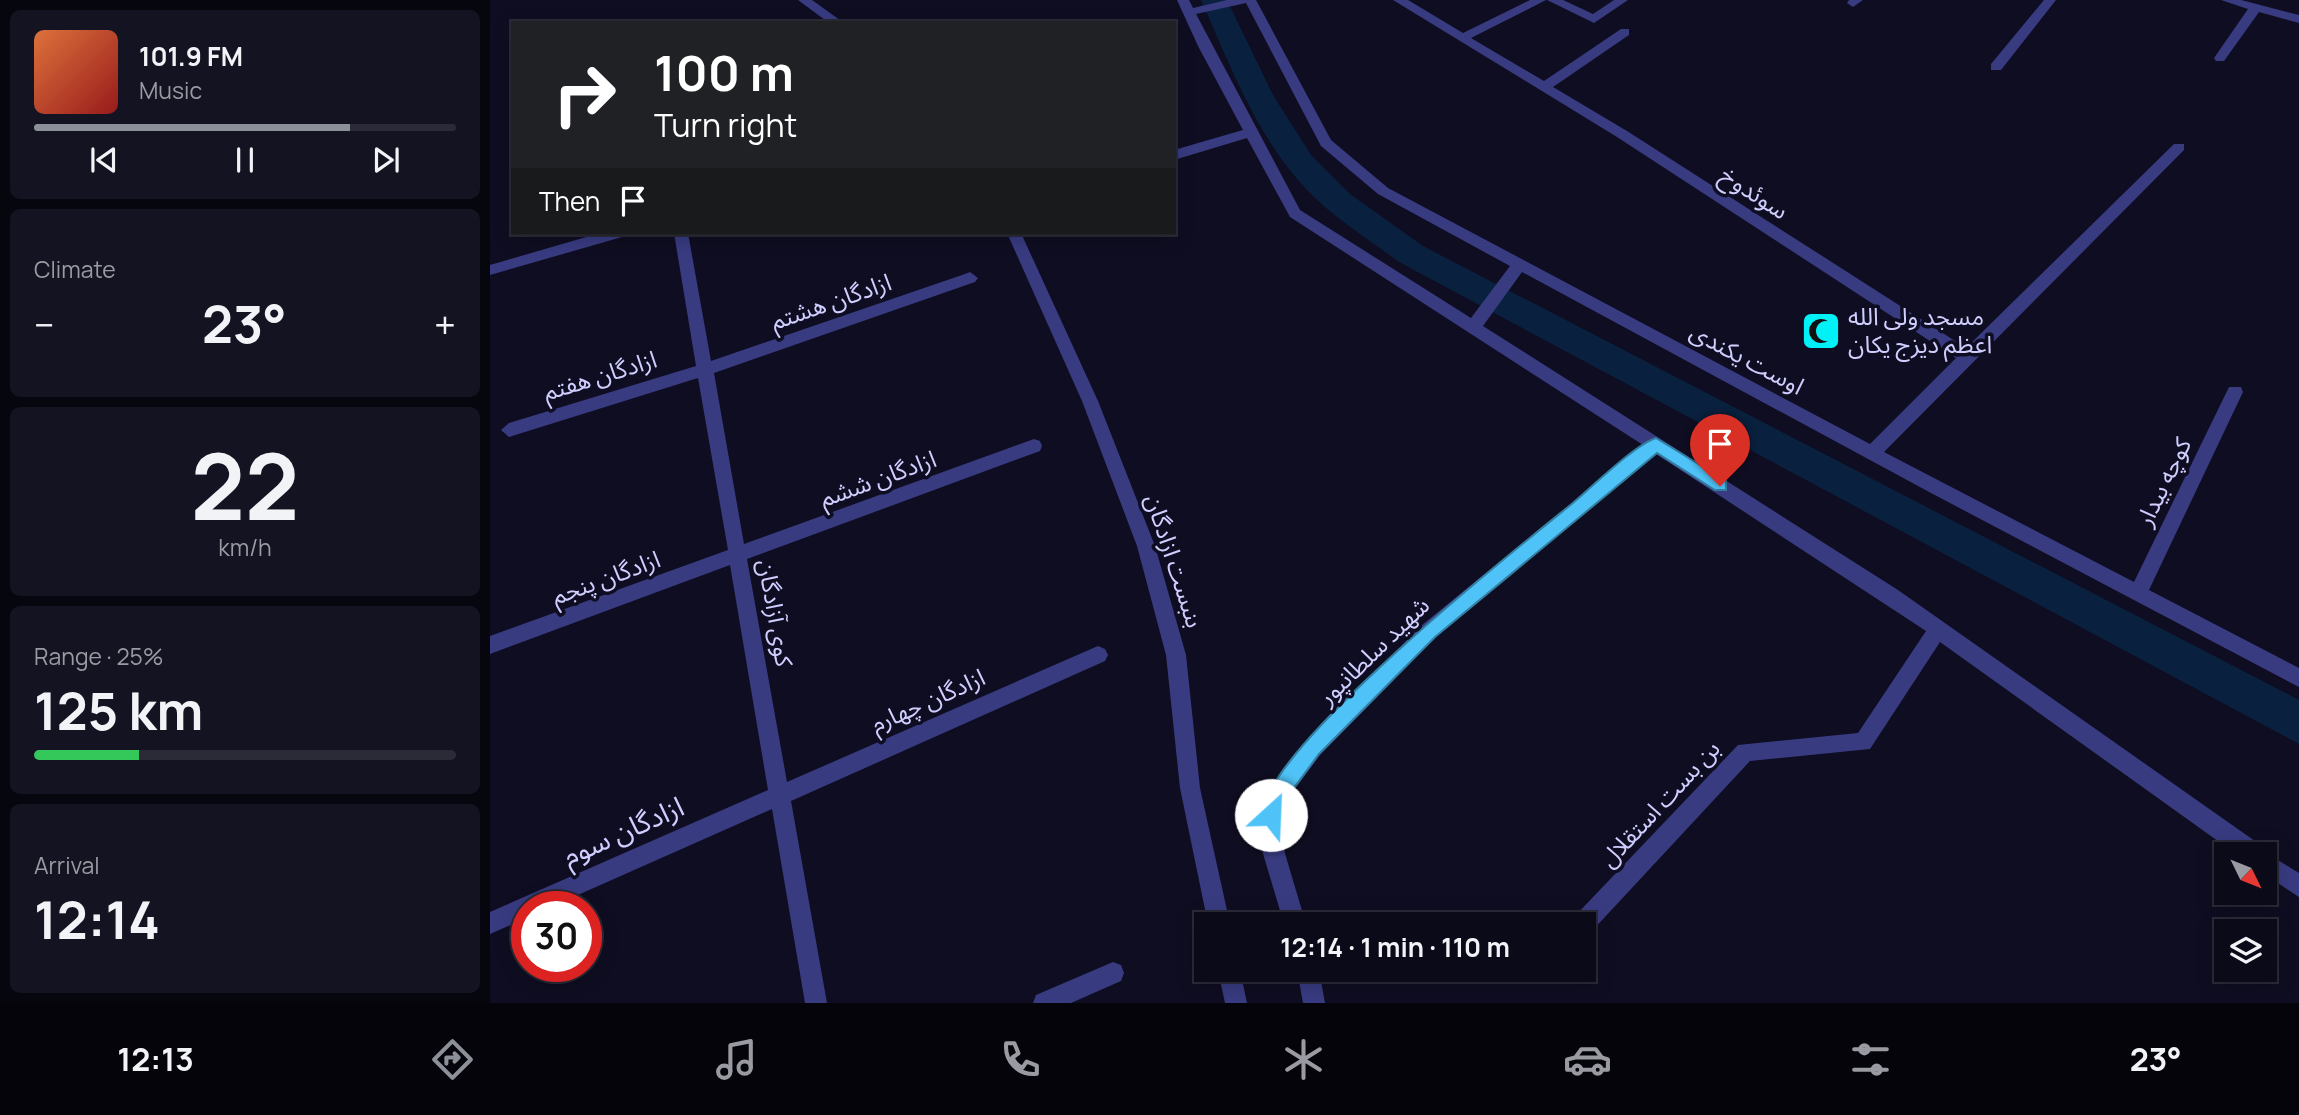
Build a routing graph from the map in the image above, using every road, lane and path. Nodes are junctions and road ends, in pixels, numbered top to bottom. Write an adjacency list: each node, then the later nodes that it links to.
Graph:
1 (804, 0): 13 (street)
2 (1244, 0): 10 (street)
3 (1250, 0): 25 (street, اوست یکندی)
4 (1399, 0): 15 (street, سوئدوخ)
5 (1540, 0): 15 (street)
6 (1553, 0): 7 (street)
7 (1622, 0)
8 (2050, 0): 17 (street)
9 (2227, 0): 11 (street)
10 (1186, 6): 19 (street)
11 (2256, 7): 12 (street); 16 (street)
12 (2299, 19)
13 (835, 21)
14 (1625, 32): 18 (street)
15 (1462, 38): 18 (street, سوئدوخ)
16 (2220, 58)
17 (1996, 67)
18 (1544, 87): 29 (street, سوئدوخ)
19 (1251, 132): 21 (street); 28 (street)
20 (2179, 148): 29 (street)
21 (1176, 154)
22 (610, 235): 26 (street)
23 (681, 235): 30 (street, کوی آزادگان)
24 (1015, 235): 46 (street, بنبست ازادگان)
25 (1518, 266): 28 (street); 35 (street, اوست یکندی)
26 (490, 270)
27 (970, 278): 30 (street, ازادگان هشتم)
28 (1475, 325): 33 (street)
29 (1967, 356): 35 (street)
30 (706, 369): 32 (street, ازادگان هفتم); 36 (street, کوی آزادگان)
31 (2235, 392): 37 (street, کوچه بیدار)
32 (509, 430)
33 (1656, 444): 38 (street); 47 (street, شهید سلطانپور)
34 (1034, 446): 36 (street, ازادگان ششم)
35 (1872, 453): 37 (street, اوست یکندی)
36 (739, 557): 39 (street, ازادگان پنجم); 42 (street, کوی آزادگان)
37 (2138, 593): 41 (street, اوست یکندی)
38 (1938, 629): 43 (street); 48 (street, بن بست استقلال)
39 (490, 645)
40 (1098, 655): 42 (street, ازادگان چهارم)
41 (2299, 678)
42 (780, 795): 49 (street, ازادگان سوم); 53 (street, کوی آزادگان)
43 (2237, 842)
44 (2277, 870): 45 (street)
45 (2299, 886)
46 (1216, 912)
47 (1292, 912)
48 (1594, 912)
49 (490, 923)
50 (1113, 973): 54 (street)
51 (1232, 982): 55 (street)
52 (1310, 982): 56 (street)
53 (816, 1003)
54 (1044, 1003)
55 (1236, 1003)
56 (1314, 1003)

